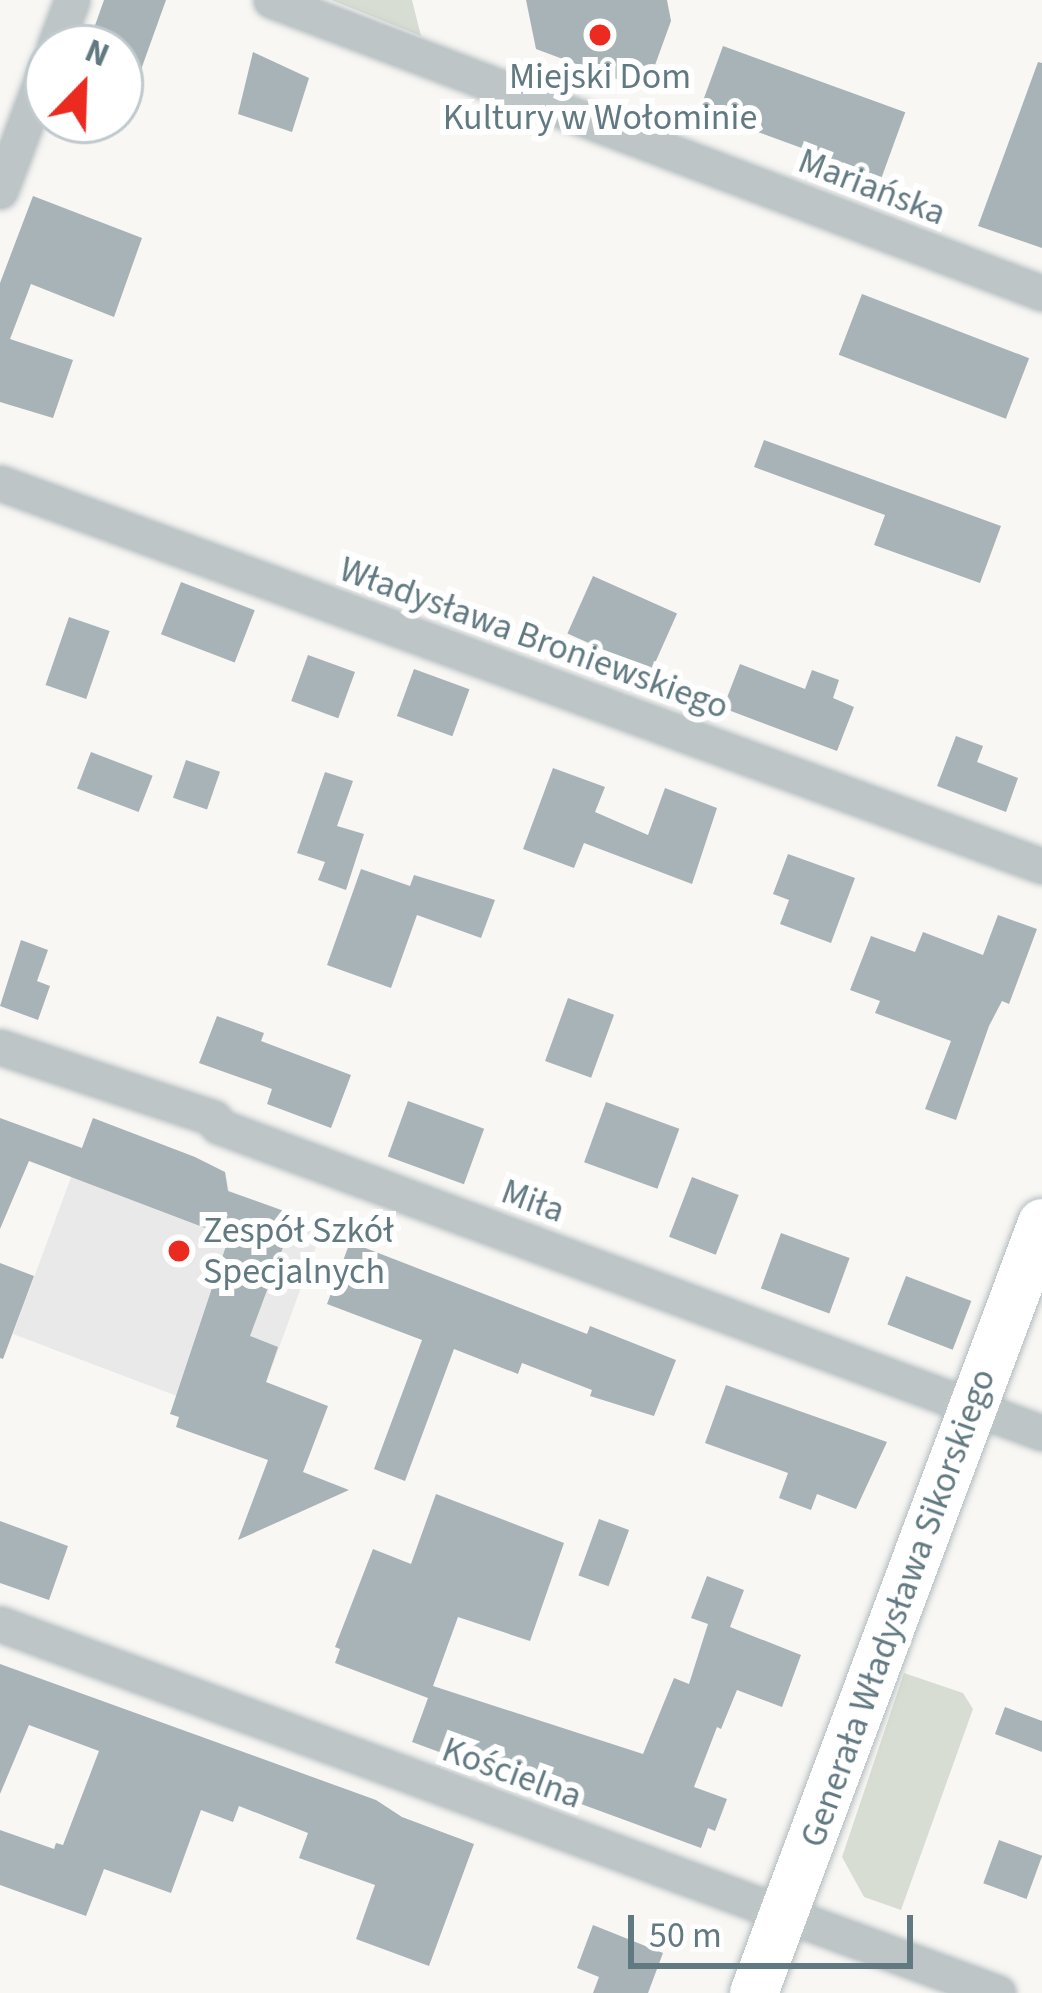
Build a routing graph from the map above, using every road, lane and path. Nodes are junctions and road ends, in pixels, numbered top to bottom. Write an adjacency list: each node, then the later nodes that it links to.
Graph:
1 (271, 0): 4 (street, Mariańska)
2 (24, 127): 3 (street)
3 (0, 191)
4 (1042, 293)
5 (0, 483): 6 (street, Władysława Broniewskiego)
6 (1042, 866)
7 (0, 1047): 9 (street, Miła)
8 (1042, 1223): 9 (street, Generała Władysława Sikorskiego)
9 (973, 1405): 10 (street, Miła); 12 (street, Generała Władysława Sikorskiego)
10 (1042, 1433)
11 (0, 1624): 12 (street, Kościelna)
12 (783, 1916): 13 (street, Generała Władysława Sikorskiego); 14 (street, Kościelna)
13 (754, 1993)
14 (998, 1993)

